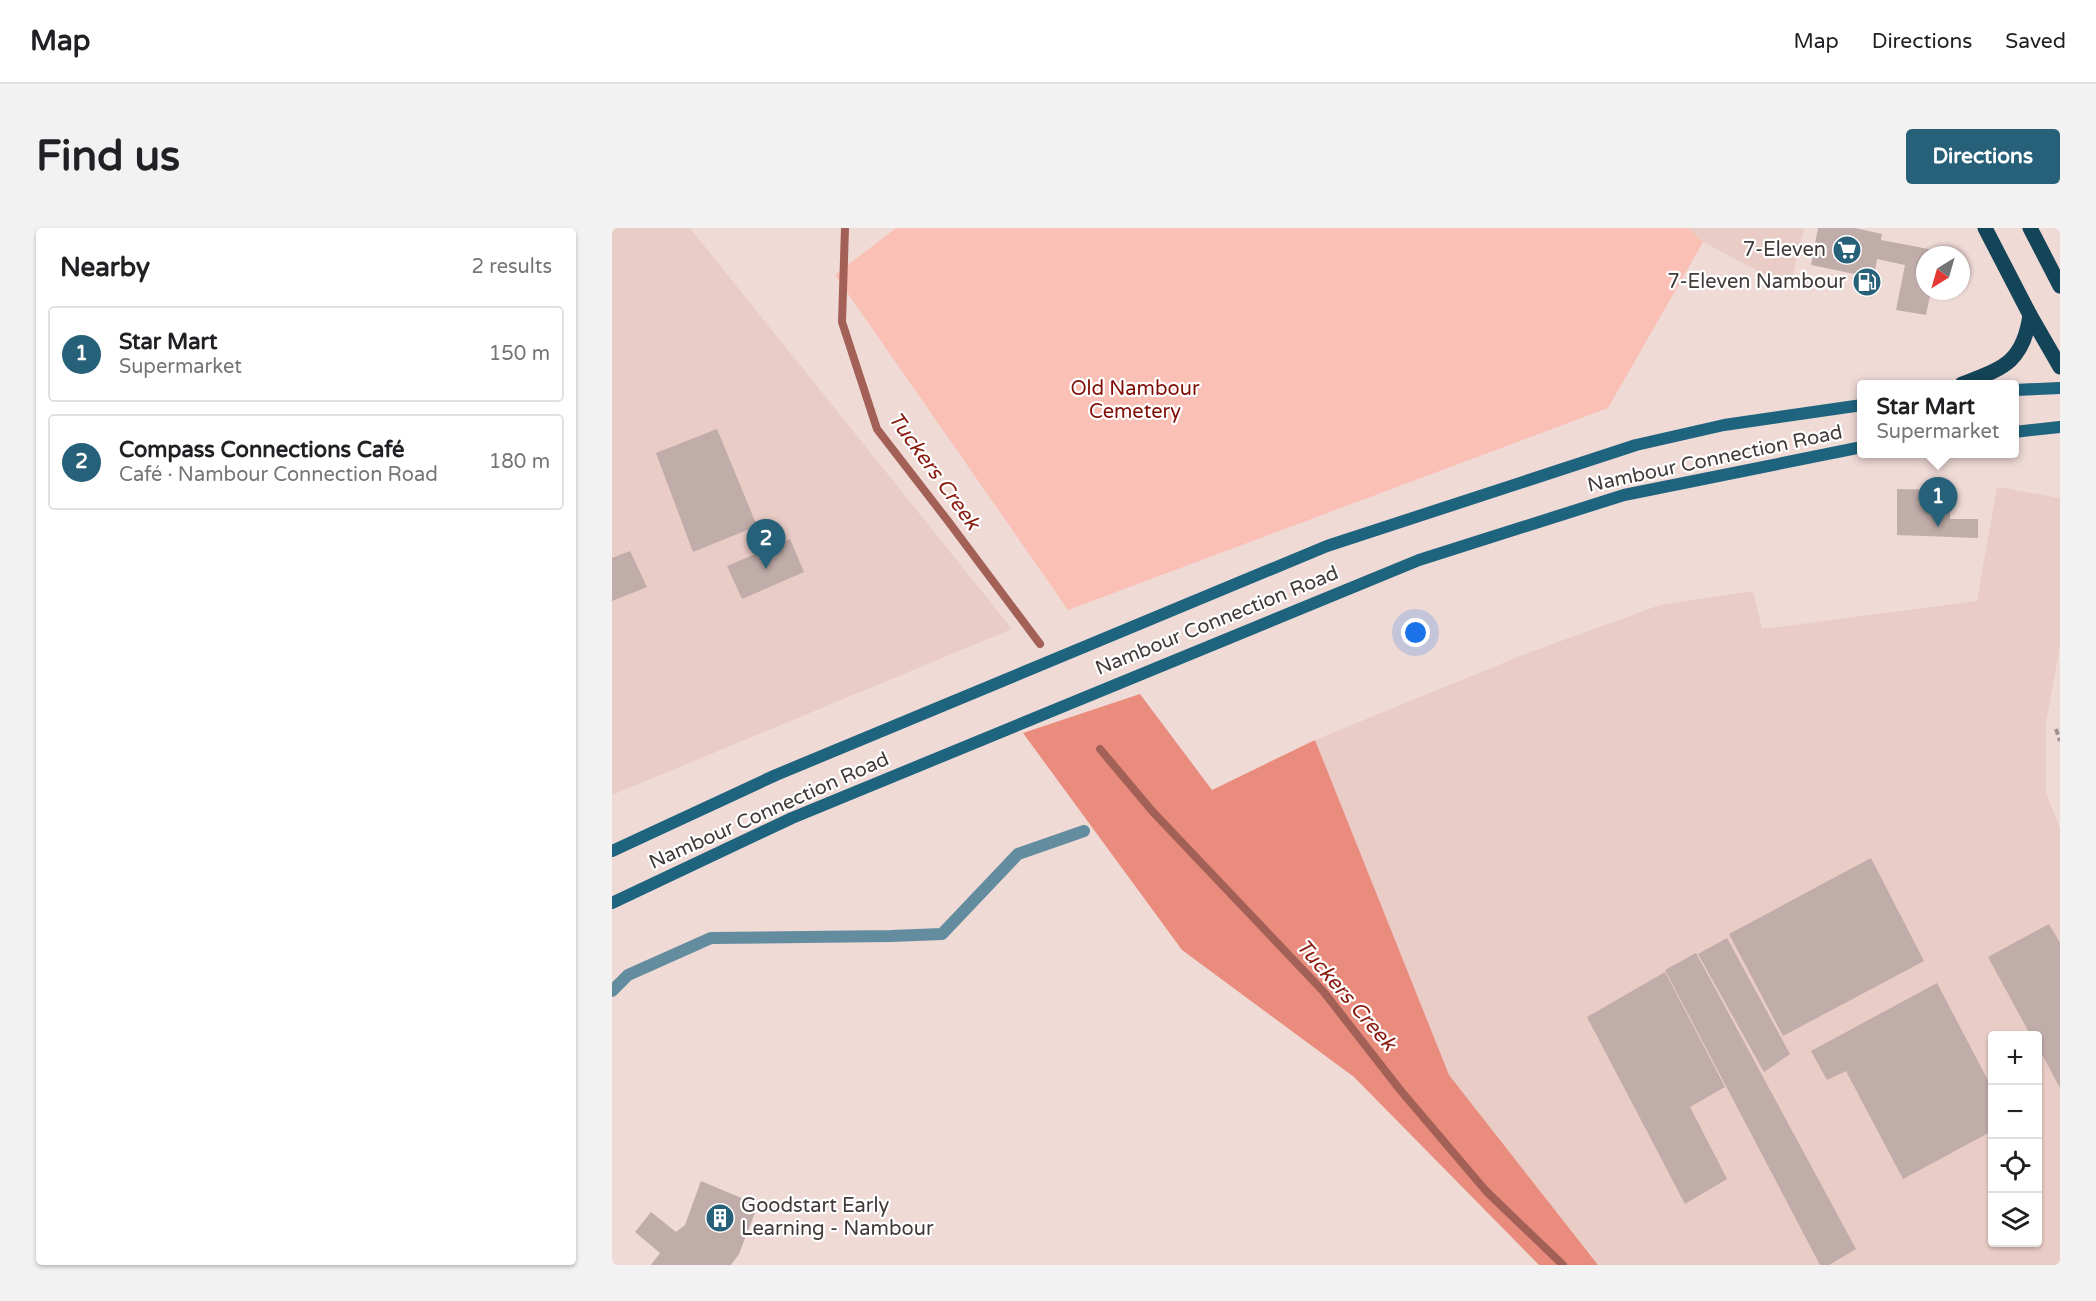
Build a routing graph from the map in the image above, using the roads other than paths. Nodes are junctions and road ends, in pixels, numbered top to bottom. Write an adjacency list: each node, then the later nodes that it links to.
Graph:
1 (1985, 228): 6 (main road)
2 (2030, 228): 3 (main road)
3 (2048, 261): 4 (main road); 5 (main road)
4 (2060, 274)
5 (2060, 286)
6 (2030, 315): 7 (main road); 8 (main road)
7 (2060, 367)
8 (1972, 380)
9 (2060, 388): 10 (main road)
10 (2019, 390)
11 (1857, 406): 16 (main road, Nambour Connection Road)
12 (2060, 427): 13 (main road)
13 (2019, 431)
14 (1857, 448): 17 (main road, Nambour Connection Road)
15 (1084, 831): 18 (lane)
16 (612, 851)
17 (612, 903)
18 (612, 991)

